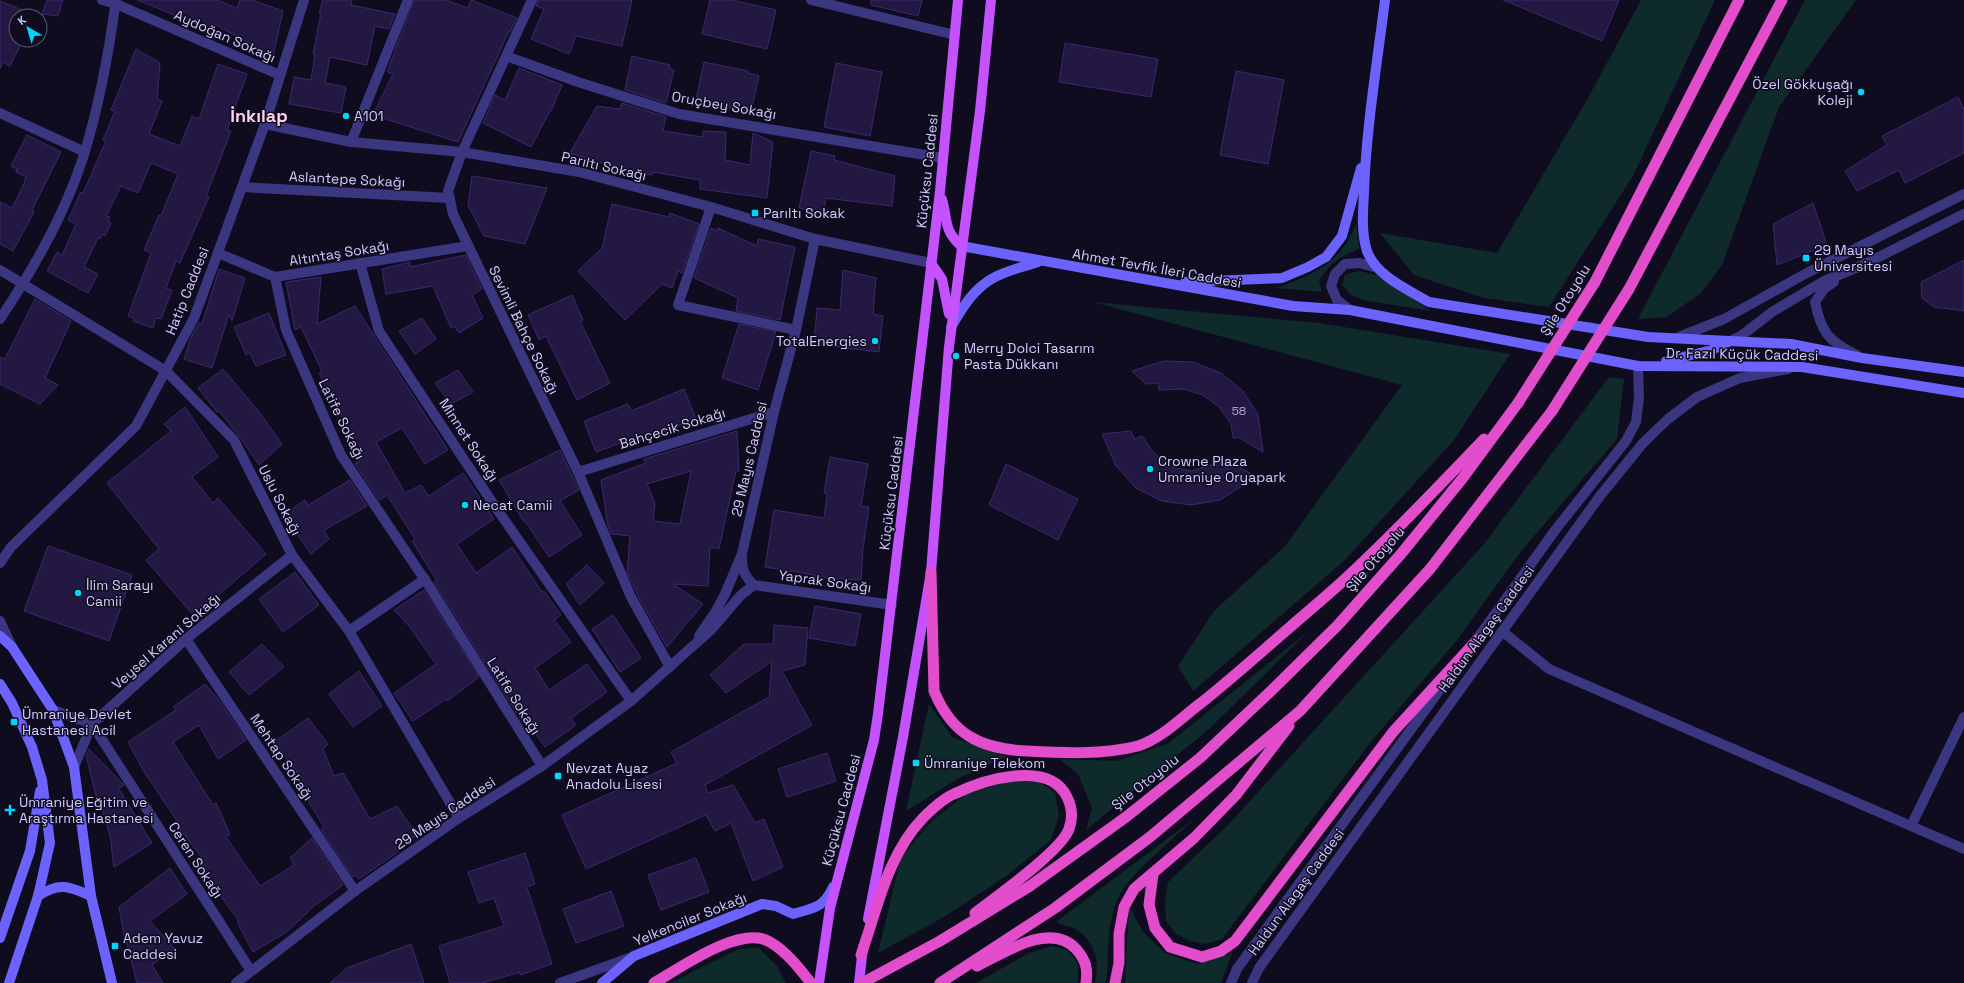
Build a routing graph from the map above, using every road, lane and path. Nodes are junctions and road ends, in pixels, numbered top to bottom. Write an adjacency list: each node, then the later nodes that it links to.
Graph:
1 (102, 0): 11 (street, Aydoğan Sokağı)
2 (304, 0): 14 (street, Hatip Caddesi)
3 (408, 0): 17 (street)
4 (532, 0): 13 (street, Sevimli Bahçe Sokağı)
5 (811, 0): 12 (street)
6 (958, 0): 12 (main road, Küçüksu Caddesi)
7 (991, 0): 30 (main road)
8 (1385, 0): 20 (main road)
9 (1739, 0): 53 (highway, Şile Otoyolu, bridge)
10 (1782, 0): 74 (highway, bridge)
11 (116, 2): 14 (street, Aydoğan Sokağı); 18 (street)
12 (955, 35): 21 (main road, Küçüksu Caddesi)
13 (506, 56): 19 (street, Sevimli Bahçe Sokağı); 21 (street, Oruçbey Sokağı)
14 (280, 76): 16 (street, Hatip Caddesi)
15 (0, 113): 18 (street)
16 (265, 124): 17 (street, Parıltı Sokağı); 22 (street, Hatip Caddesi)
17 (351, 142): 19 (street, Parıltı Sokağı)
18 (85, 152): 40 (street)
19 (462, 152): 25 (street, Sevimli Bahçe Sokağı); 26 (street, Parıltı Sokağı)
20 (1365, 152): 36 (main road); 39 (main road)
21 (943, 158): 23 (main road, Küçüksu Caddesi)
22 (242, 187): 25 (street, Aslantepe Sokağı); 31 (street, Hatip Caddesi)
23 (940, 191): 30 (main road); 34 (main road, Küçüksu Caddesi)
24 (1964, 194): 45 (street)
25 (450, 198): 29 (street, Sevimli Bahçe Sokağı)
26 (711, 207): 28 (street, Parıltı Sokağı); 44 (street)
27 (1964, 214): 35 (street)
28 (815, 238): 34 (street, Parıltı Sokağı); 44 (street, 29 Mayıs Caddesi)
29 (468, 246): 33 (street, Altıntaş Sokağı); 55 (street, Sevimli Bahçe Sokağı)
30 (960, 246): 32 (main road, Ahmet Tevfik İleri Caddesi); 43 (main road)
31 (218, 253): 38 (street, Altıntaş Sokağı); 50 (street, Hatip Caddesi)
32 (1040, 261): 39 (main road, Ahmet Tevfik İleri Caddesi); 43 (main road)
33 (360, 263): 38 (street, Altıntaş Sokağı); 72 (street, Minnet Sokağı)
34 (931, 263): 43 (main road); 62 (main road, Küçüksu Caddesi)
35 (1863, 265): 46 (street); 47 (street)
36 (1377, 268): 41 (street); 45 (main road)
37 (0, 270): 40 (street, Uslu Sokağı)
38 (275, 277): 60 (street, Latife Sokağı)
39 (1163, 283): 41 (main road, Ahmet Tevfik İleri Caddesi)
40 (23, 284): 42 (street); 50 (street, Uslu Sokağı)
41 (1350, 310): 48 (main road, Ahmet Tevfik İleri Caddesi)
42 (0, 319)
43 (951, 327): 59 (main road)
44 (796, 330): 54 (street, 29 Mayıs Caddesi)
45 (1678, 337): 46 (main road, Dr. Fazıl Küçük Caddesi)
46 (1730, 341): 47 (main road, Dr. Fazıl Küçük Caddesi); 48 (main road)
47 (1862, 358): 51 (main road, Dr. Fazıl Küçük Caddesi)
48 (1638, 366): 49 (main road, Dr. Fazıl Küçük Caddesi); 68 (street, Haldun Alagaş Caddesi)
49 (1802, 367): 52 (main road, Dr. Fazıl Küçük Caddesi); 65 (street, Haldun Alagaş Caddesi)
50 (166, 371): 57 (street, Uslu Sokağı); 58 (street, Hatip Caddesi)
51 (1964, 372)
52 (1964, 393)
53 (1518, 403): 59 (highway); 89 (highway, Şile Otoyolu)
54 (774, 412): 55 (street, Bahçecik Sokağı); 56 (street, 29 Mayıs Caddesi)
55 (578, 472): 70 (street, Sevimli Bahçe Sokağı)
56 (742, 554): 61 (street); 70 (street, 29 Mayıs Caddesi)
57 (292, 555): 64 (street, Uslu Sokağı); 67 (street, Veysel Karani Sokağı)
58 (0, 563)
59 (931, 572): 90 (main road)
60 (425, 580): 64 (street); 77 (street, Latife Sokağı)
61 (754, 585): 62 (street, Yaprak Sokağı); 70 (street, 29 Mayıs Caddesi)
62 (892, 604): 84 (main road, Küçüksu Caddesi)
63 (0, 621): 69 (street)
64 (349, 630): 80 (street, Uslu Sokağı)
65 (1502, 631): 81 (street); 107 (street, Haldun Alagaş Caddesi)
66 (0, 636): 69 (main road)
67 (186, 639): 76 (street, Veysel Karani Sokağı); 85 (street, Mehtap Sokağı)
68 (1477, 640): 83 (highway); 106 (street, Haldun Alagaş Caddesi)
69 (12, 647): 73 (main road)
70 (670, 667): 72 (street, 29 Mayıs Caddesi)
71 (0, 684): 79 (main road)
72 (631, 701): 77 (street, 29 Mayıs Caddesi)
73 (53, 710): 76 (street); 78 (main road)
74 (1300, 711): 83 (highway); 103 (highway)
75 (1964, 717): 81 (street)
76 (92, 724): 78 (street); 92 (street, Ceren Sokağı)
77 (542, 766): 80 (street, 29 Mayıs Caddesi)
78 (74, 767): 87 (main road)
79 (42, 780): 86 (main road); 88 (main road)
80 (458, 818): 85 (street, 29 Mayıs Caddesi)
81 (1911, 826): 82 (street)
82 (1964, 849)
83 (1152, 874): 105 (highway)
84 (838, 876): 91 (main road, Yelkenciler Sokağı); 100 (main road, Küçüksu Caddesi)
85 (355, 891): 92 (street, 29 Mayıs Caddesi)
86 (38, 896): 87 (main road); 93 (main road)
87 (91, 896): 94 (main road)
88 (0, 938)
89 (940, 941): 90 (highway); 102 (highway, Şile Otoyolu)
90 (861, 955): 101 (main road)
91 (634, 956): 96 (street, Yelkenciler Sokağı); 97 (main road)
92 (251, 971): 95 (street, 29 Mayıs Caddesi)
93 (9, 983)
94 (112, 983)
95 (236, 983)
96 (560, 983)
97 (602, 983)
98 (654, 983): 99 (highway)
99 (811, 983)
100 (819, 983)
101 (859, 983)
102 (862, 983)
103 (941, 983): 104 (highway)
104 (1086, 983)
105 (1115, 983)
106 (1231, 983)
107 (1252, 983)

